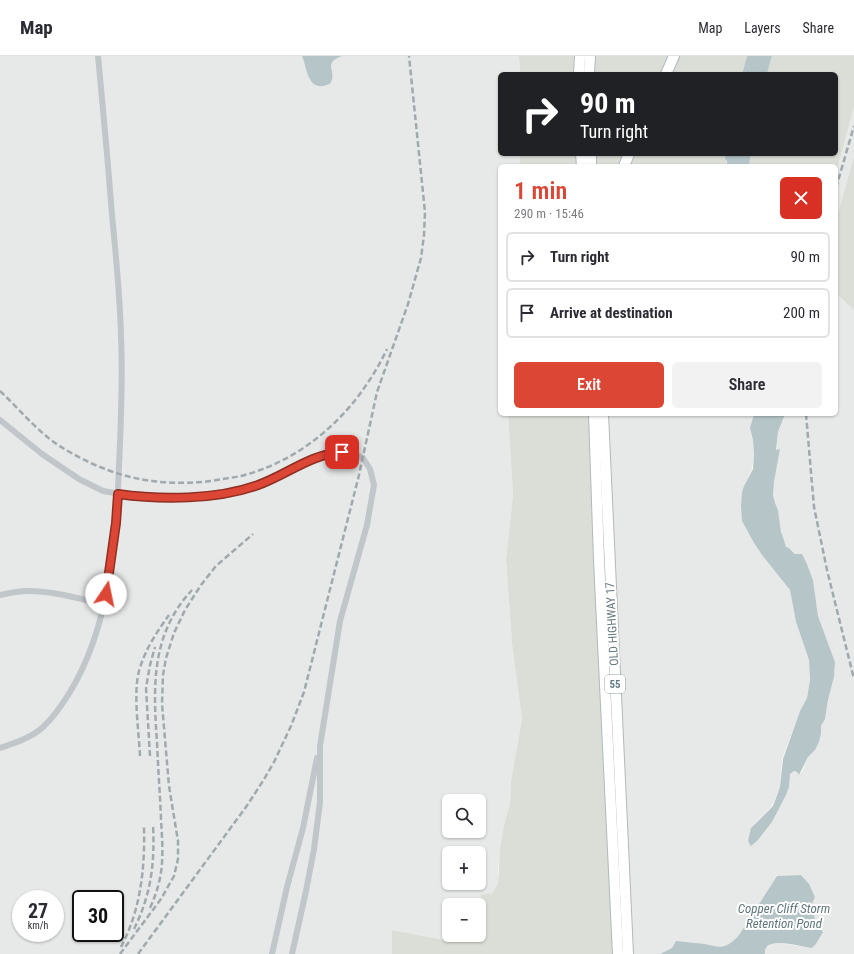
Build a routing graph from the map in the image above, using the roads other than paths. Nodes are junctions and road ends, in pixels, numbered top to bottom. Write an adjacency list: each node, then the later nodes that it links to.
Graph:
1 (98, 56): 11 (street)
2 (580, 56): 5 (main road)
3 (590, 56): 6 (main road)
4 (674, 56): 7 (main road)
5 (579, 72)
6 (589, 72)
7 (667, 72)
8 (594, 416): 18 (main road, OLD HIGHWAY 17 / 55)
9 (603, 416): 19 (main road, OLD HIGHWAY 17 / 55)
10 (0, 420): 11 (street)
11 (118, 494): 13 (street); 14 (street)
12 (0, 595): 13 (street)
13 (103, 606): 15 (street)
14 (320, 745): 16 (street); 17 (street)
15 (0, 748)
16 (272, 954)
17 (292, 954)
18 (618, 954)
19 (628, 954)

